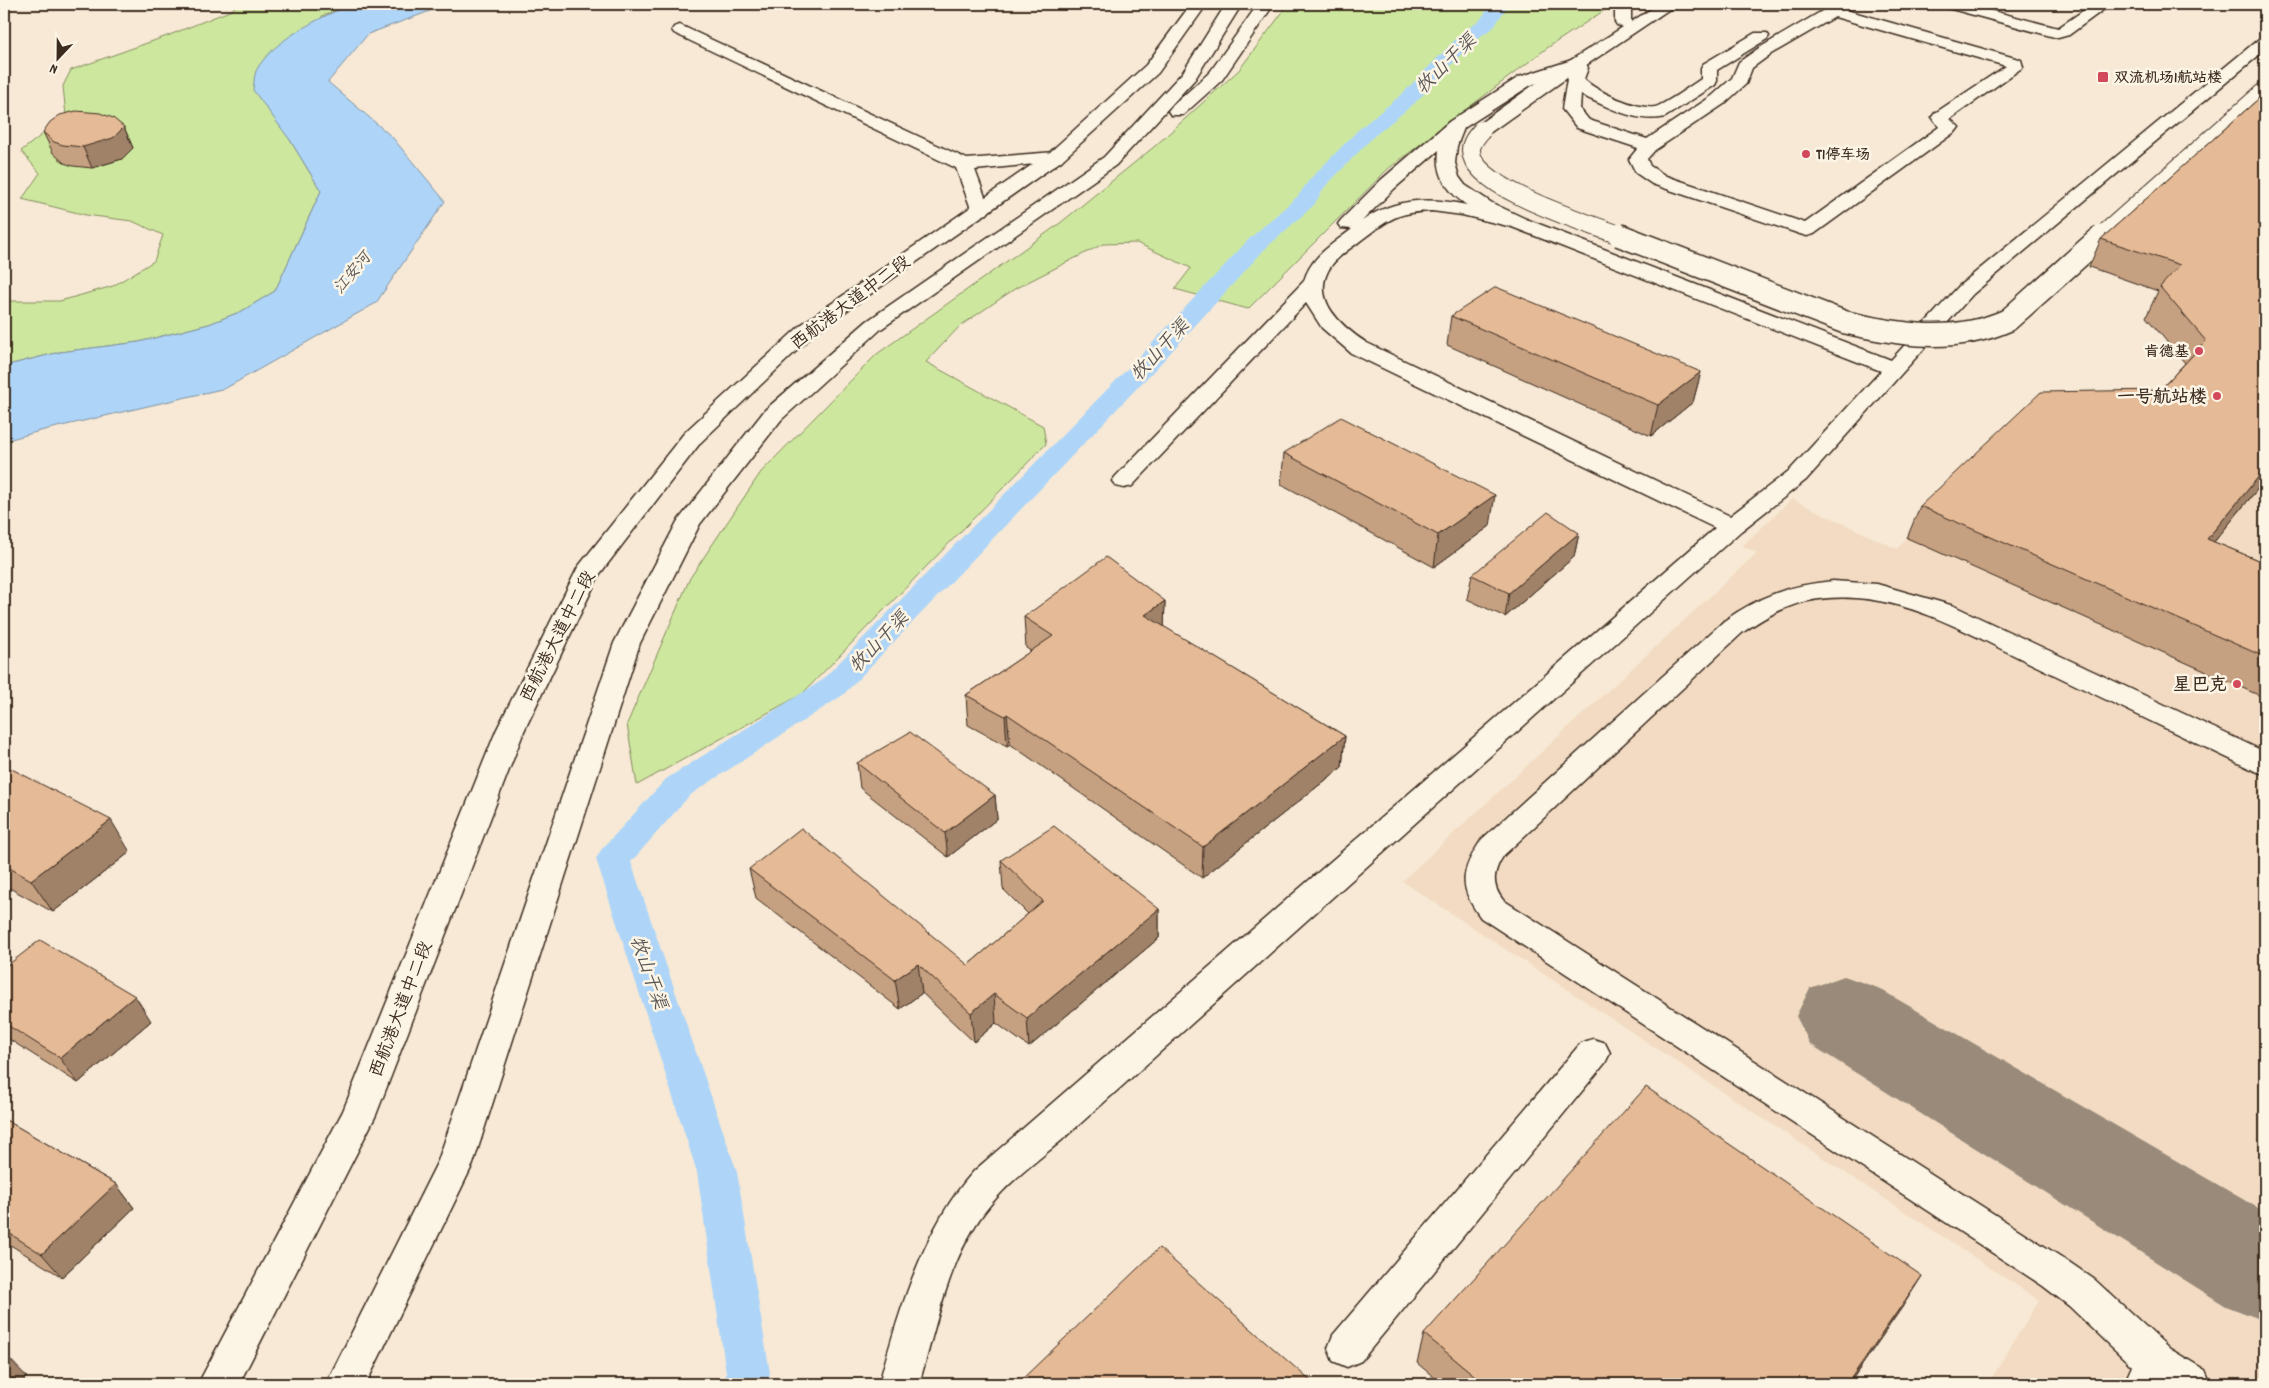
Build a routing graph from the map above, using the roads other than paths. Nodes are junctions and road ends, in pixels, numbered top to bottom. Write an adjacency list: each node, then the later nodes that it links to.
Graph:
1 (1199, 4): 18 (main road, 西航港大道中二段)
2 (1234, 4): 19 (main road, 西航港大道中二段)
3 (1266, 4): 19 (main road)
4 (1624, 4): 11 (main road)
5 (1640, 4): 11 (main road)
6 (1669, 4): 14 (main road)
7 (1814, 4): 14 (main road)
8 (1949, 4): 9 (main road)
9 (2103, 4)
10 (1839, 8): 17 (main road); 17 (main road)
11 (1623, 22): 14 (main road)
12 (680, 30): 20 (main road)
13 (2265, 42): 25 (main road)
14 (1583, 63): 15 (main road, bridge); 16 (main road); 17 (main road)
15 (2265, 91)
16 (1456, 125): 22 (main road); 23 (main road)
17 (1649, 146)
18 (1055, 157): 20 (main road); 21 (main road, 西航港大道中二段)
19 (1110, 161): 33 (main road, 西航港大道中二段)
20 (964, 165): 21 (main road)
21 (980, 210): 32 (main road, 西航港大道中二段)
22 (1519, 223): 23 (main road); 25 (main road)
23 (1328, 257): 24 (main road)
24 (1312, 285): 26 (main road); 27 (main road)
25 (1893, 368): 27 (main road)
26 (1124, 481)
27 (1732, 526): 34 (main road)
28 (2265, 764): 31 (main road)
29 (1593, 1053): 30 (main road)
30 (1347, 1348)
31 (2150, 1373): 35 (main road)
32 (218, 1384)
33 (346, 1384)
34 (899, 1384)
35 (2191, 1384)

